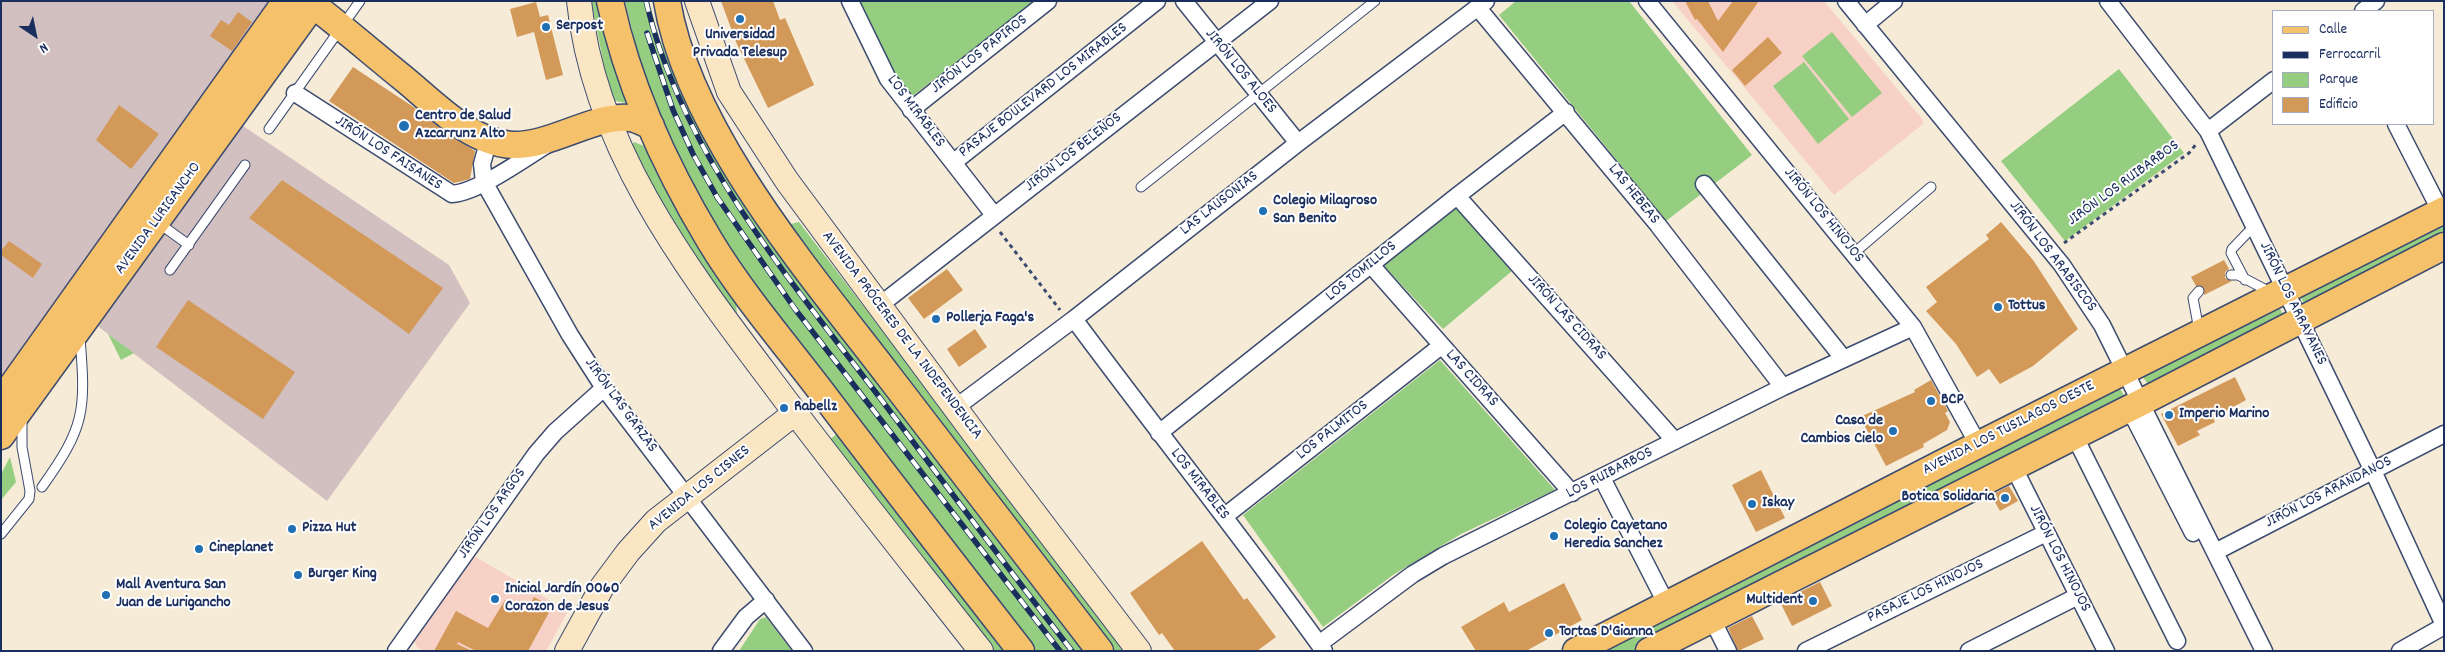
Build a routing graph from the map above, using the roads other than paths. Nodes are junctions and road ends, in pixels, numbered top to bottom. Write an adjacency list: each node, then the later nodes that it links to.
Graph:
1 (286, 1): 70 (main road, AVENIDA LURIGANCHO)
2 (360, 1): 23 (lane)
3 (579, 1): 31 (main road)
4 (610, 1): 33 (main road)
5 (667, 1): 103 (main road, AVENIDA PRÓCERES DE LA INDEPENDENCIA)
6 (682, 1): 26 (main road)
7 (697, 1): 26 (main road, AVENIDA PRÓCERES DE LA INDEPENDENCIA)
8 (850, 1): 29 (street, LOS MIRABLES)
9 (1048, 1): 29 (street, JIRÓN LOS PAPIROS)
10 (1157, 1): 39 (street, PASAJE BOULEVARD LOS MIRABLES)
11 (1184, 1): 24 (street, JIRÓN LOS ALOES)
12 (1270, 1): 24 (street, JIRÓN LOS BELEÑOS)
13 (1375, 1): 28 (lane)
14 (1647, 1): 52 (street, JIRÓN LOS HINOJOS)
15 (1846, 1): 22 (street, JIRÓN LOS ARABISCOS)
16 (1894, 1): 22 (street)
17 (2376, 1): 21 (street)
18 (2111, 2): 35 (street, JIRÓN LOS ARRAYANES)
19 (313, 3): 23 (main road); 48 (main road, AVENIDA LURIGANCHO)
20 (1482, 5): 30 (street, LAS HEBEAS); 38 (street, LAS LAUSONIAS)
21 (2364, 10)
22 (1864, 25): 67 (street, JIRÓN LOS ARABISCOS)
23 (341, 28): 27 (lane); 37 (main road)
24 (1216, 43): 28 (street, JIRÓN LOS ALOES); 47 (street, JIRÓN LOS BELEÑOS)
25 (2272, 82): 35 (street)
26 (729, 92): 59 (main road, AVENIDA PRÓCERES DE LA INDEPENDENCIA)
27 (295, 93): 34 (lane); 41 (street, JIRÓN LOS FAISANES)
28 (1257, 94): 38 (street, JIRÓN LOS ALOES); 43 (lane)
29 (912, 110): 39 (street, LOS MIRABLES)
30 (1566, 112): 45 (street, LOS TOMILLOS); 68 (street, LAS HEBEAS)
31 (609, 120): 33 (main road); 36 (main road); 73 (main road)
32 (2397, 125): 46 (street)
33 (651, 126): 102 (main road)
34 (269, 129)
35 (2208, 131): 49 (street, JIRÓN LOS ARRAYANES)
36 (562, 135): 37 (main road); 41 (street, JIRÓN LOS FAISANES)
37 (489, 140): 41 (street, JIRÓN LAS GARZAS)
38 (1298, 143): 61 (street, LAS LAUSONIAS)
39 (954, 162): 47 (street, LOS MIRABLES)
40 (245, 165): 50 (lane)
41 (484, 182): 69 (street, JIRÓN LAS GARZAS)
42 (1704, 184): 66 (street)
43 (1141, 187)
44 (1931, 187): 52 (lane)
45 (1457, 196): 53 (street, LOS TOMILLOS); 78 (street, JIRÓN LAS CIDRAS)
46 (2442, 211): 58 (main road, AVENIDA LOS TUSILAGOS OESTE)
47 (992, 217): 59 (street, JIRÓN LOS BELEÑOS)
48 (157, 222): 50 (lane); 63 (main road, AVENIDA LURIGANCHO)
49 (2254, 226): 56 (lane); 58 (street, JIRÓN LOS ARRAYANES)
50 (189, 244): 54 (lane)
51 (2444, 246): 60 (main road)
52 (1854, 253): 62 (street, JIRÓN LOS HINOJOS)
53 (1371, 265): 65 (street, LAS CIDRAS); 74 (street, LOS TOMILLOS)
54 (170, 270)
55 (2231, 274): 56 (lane)
56 (2245, 280): 58 (lane)
57 (2199, 291): 64 (lane)
58 (2281, 293): 60 (street, JIRÓN LOS ARRAYANES); 64 (main road, AVENIDA LOS TUSILAGOS OESTE)
59 (880, 305): 72 (main road, AVENIDA PRÓCERES DE LA INDEPENDENCIA)
60 (2299, 320): 71 (main road); 81 (street, JIRÓN LOS ARRAYANES)
61 (1072, 321): 72 (street, LAS LAUSONIAS); 74 (street, LOS MIRABLES)
62 (1913, 327): 66 (street, LOS RUIBARBOS); 79 (street, JIRÓN LOS HINOJOS)
63 (79, 331): 70 (main road, AVENIDA LURIGANCHO); 83 (lane)
64 (2199, 334): 67 (main road, AVENIDA LOS TUSILAGOS OESTE)
65 (1442, 346): 84 (street, LAS CIDRAS); 86 (street, LOS PALMITOS)
66 (1843, 358): 68 (street, LOS RUIBARBOS)
67 (2126, 371): 71 (street, JIRÓN LOS ARABISCOS); 79 (main road, AVENIDA LOS TUSILAGOS OESTE)
68 (1784, 386): 78 (street, LOS RUIBARBOS)
69 (604, 388): 85 (street, JIRÓN LAS GARZAS); 97 (street, JIRÓN LOS ARGOS)
70 (12, 404): 77 (main road, AVENIDA LURIGANCHO); 88 (lane)
71 (2135, 405): 76 (main road); 89 (street, JIRÓN LOS ARABISCOS); 111 (street)
72 (955, 408): 104 (main road, AVENIDA PRÓCERES DE LA INDEPENDENCIA)
73 (795, 413): 85 (main road, AVENIDA LOS CISNES); 101 (main road)
74 (1159, 433): 86 (street, LOS MIRABLES)
75 (2444, 434): 81 (street, JIRÓN LOS ARANDANOS)
76 (2074, 435): 80 (main road); 95 (street)
77 (1, 436)
78 (1675, 441): 82 (street, LOS RUIBARBOS)
79 (1978, 444): 92 (main road, AVENIDA LOS TUSILAGOS OESTE)
80 (2013, 466): 87 (street, JIRÓN LOS HINOJOS); 93 (main road)
81 (2372, 471): 89 (street, JIRÓN LOS ARANDANOS); 94 (street, JIRÓN LOS ARRAYANES)
82 (1602, 478): 84 (street, LOS RUIBARBOS); 92 (street)
83 (42, 487)
84 (1572, 493): 96 (street, LOS RUIBARBOS)
85 (686, 497): 91 (street, JIRÓN LAS GARZAS); 98 (main road, AVENIDA LOS CISNES)
86 (1225, 516): 96 (street, LOS MIRABLES)
87 (2046, 533): 90 (street, JIRÓN LOS HINOJOS); 108 (street, PASAJE LOS HINOJOS)
88 (1, 534)
89 (2214, 552): 112 (street, JIRÓN LOS ARABISCOS)
90 (2078, 596): 109 (street); 110 (street, JIRÓN LOS HINOJOS)
91 (766, 600): 99 (street); 100 (street, JIRÓN LAS GARZAS)
92 (1666, 603): 105 (main road, AVENIDA LOS TUSILAGOS OESTE)
93 (1712, 620): 106 (main road); 107 (street)
94 (2444, 626): 113 (street)
95 (2178, 641)
96 (1322, 647)
97 (396, 651)
98 (567, 651)
99 (721, 651)
100 (804, 651)
101 (981, 651)
102 (1021, 651)
103 (1100, 651)
104 (1139, 651)
105 (1576, 651)
106 (1648, 651)
107 (1728, 651)
108 (1806, 651)
109 (1969, 651)
110 (2106, 651)
111 (2253, 651)
112 (2264, 651)
113 (2400, 651)

